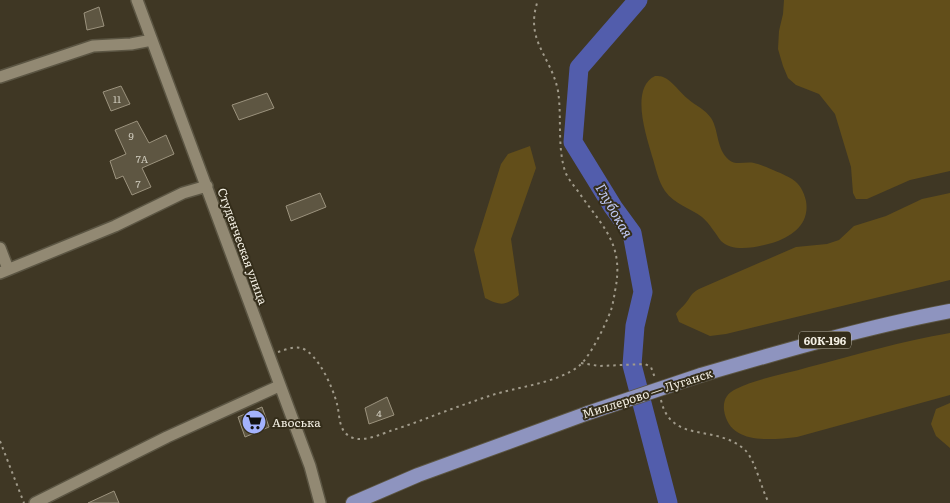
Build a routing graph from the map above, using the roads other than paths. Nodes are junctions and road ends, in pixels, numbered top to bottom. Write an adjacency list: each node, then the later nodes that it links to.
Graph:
1 (137, 0): 2 (street, Студенческая улица)
2 (152, 40): 3 (street); 4 (street, Студенческая улица)
3 (0, 77)
4 (207, 186): 6 (street); 8 (street, Студенческая улица)
5 (0, 248): 6 (street)
6 (4, 271)
7 (950, 311): 11 (main road, Миллерово — Луганск / 60К-196, bridge)
8 (279, 386): 9 (street); 10 (street, Студенческая улица)
9 (35, 503)
10 (320, 503)
11 (353, 503)

